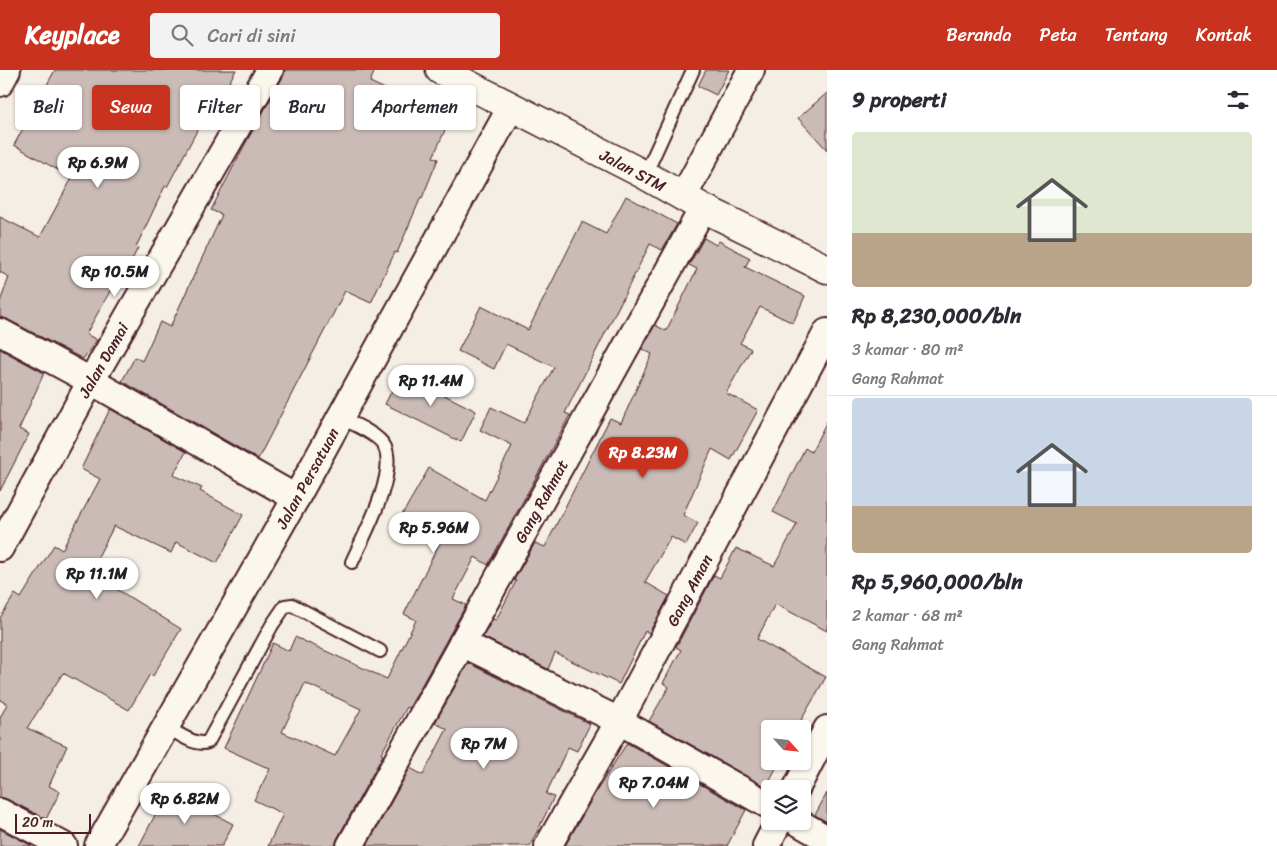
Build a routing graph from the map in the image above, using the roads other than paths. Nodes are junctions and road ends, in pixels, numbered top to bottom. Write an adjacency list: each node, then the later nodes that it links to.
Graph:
1 (7, 70): 6 (street)
2 (270, 70): 13 (street, Jalan Damai)
3 (693, 70): 8 (lane)
4 (751, 70): 9 (street, Gang Rahmat)
5 (444, 71): 7 (street, Jalan STM)
6 (0, 83)
7 (511, 107): 8 (street, Jalan STM); 14 (street, Jalan Persatuan)
8 (645, 175): 9 (street, Jalan STM)
9 (693, 203): 10 (street, Jalan STM); 18 (street, Gang Rahmat)
10 (827, 270)
11 (0, 332): 13 (street)
12 (827, 332): 20 (street, Gang Aman)
13 (91, 381): 15 (street); 16 (street, Jalan Damai)
14 (341, 418): 15 (street, Jalan Persatuan); 17 (lane)
15 (296, 498): 21 (street, Jalan Persatuan)
16 (0, 548)
17 (352, 562)
18 (462, 643): 20 (street); 31 (street, Gang Rahmat)
19 (380, 651): 21 (lane)
20 (619, 721): 24 (street); 32 (street, Gang Aman)
21 (166, 726): 30 (street, Jalan Persatuan)
22 (827, 729): 23 (street)
23 (801, 780)
24 (761, 801)
25 (0, 812): 29 (street)
26 (775, 830): 33 (street)
27 (811, 830): 28 (street)
28 (827, 839)
29 (64, 846)
30 (98, 846)
31 (350, 846)
32 (548, 846)
33 (766, 846)

